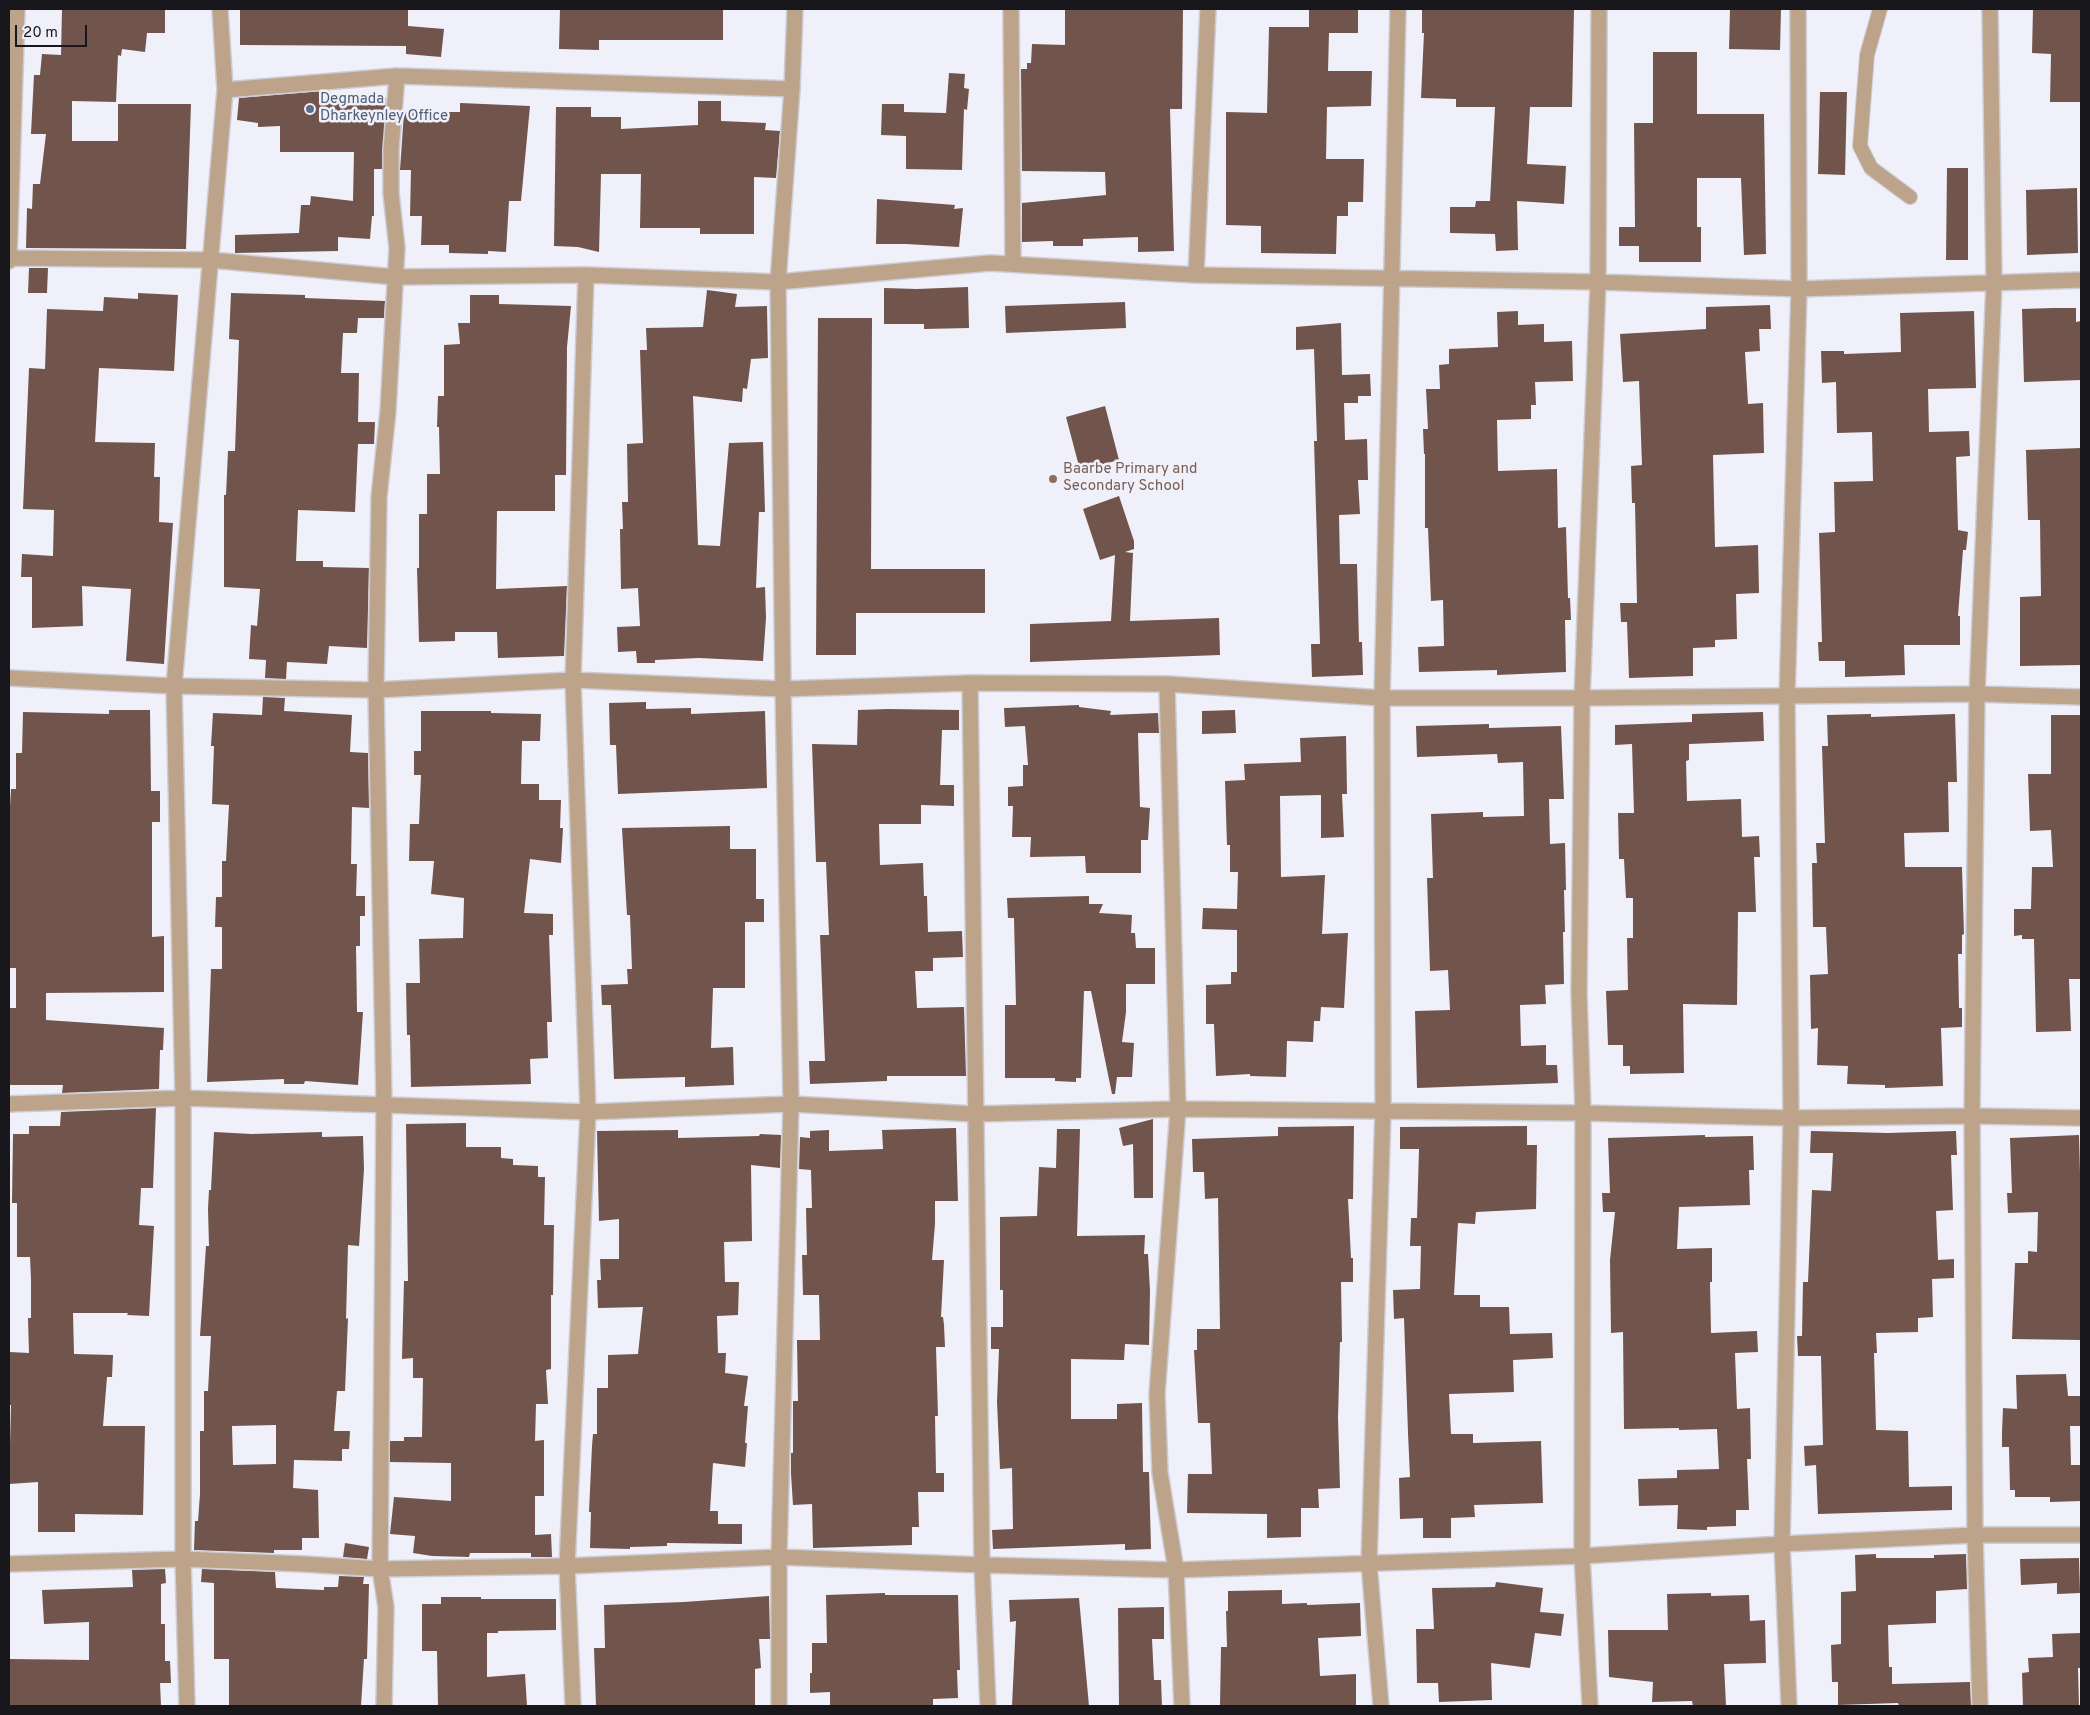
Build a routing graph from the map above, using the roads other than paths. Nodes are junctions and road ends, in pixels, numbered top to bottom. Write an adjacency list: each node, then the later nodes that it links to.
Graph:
1 (17, 9): 15 (street)
2 (220, 9): 13 (street)
3 (795, 9): 12 (street)
4 (1011, 9): 17 (street)
5 (1208, 9): 19 (street)
6 (1398, 9): 21 (street)
7 (1599, 9): 24 (street)
8 (1798, 9): 26 (street)
9 (1880, 9): 14 (lane)
10 (1990, 9): 25 (street)
11 (397, 76): 12 (street); 13 (street); 20 (street)
12 (792, 89): 23 (street)
13 (225, 90): 16 (street)
14 (1910, 197)
15 (9, 259): 16 (street)
16 (211, 260): 20 (street); 31 (street)
17 (1013, 263): 19 (street); 23 (street)
18 (586, 275): 20 (street); 23 (street); 28 (street)
19 (1196, 275): 21 (street)
20 (395, 277): 33 (street)
21 (1393, 277): 24 (street); 37 (street)
22 (2081, 280): 25 (street)
23 (778, 282): 32 (street)
24 (1598, 282): 26 (street); 38 (street)
25 (1994, 283): 26 (street); 34 (street)
26 (1799, 289): 35 (street)
27 (9, 678): 31 (street)
28 (573, 680): 32 (street); 33 (street); 45 (street)
29 (970, 683): 30 (street); 32 (street); 47 (street)
30 (1167, 684): 37 (street); 43 (street)
31 (174, 686): 33 (street); 39 (street)
32 (783, 689): 42 (street)
33 (376, 690): 41 (street)
34 (1977, 694): 35 (street); 36 (street); 48 (street)
35 (1787, 697): 38 (street); 49 (street)
36 (2081, 697)
37 (1382, 698): 38 (street); 44 (street)
38 (1582, 698): 46 (street)
39 (183, 1098): 40 (street); 41 (street); 56 (street)
40 (9, 1104)
41 (384, 1104): 45 (street); 61 (street)
42 (791, 1104): 45 (street); 47 (street); 55 (street)
43 (1178, 1109): 44 (street); 47 (street); 62 (street)
44 (1383, 1110): 46 (street); 57 (street)
45 (588, 1112): 60 (street)
46 (1583, 1113): 49 (street); 54 (street)
47 (975, 1114): 59 (street)
48 (1972, 1116): 49 (street); 50 (street); 51 (street)
49 (1791, 1118): 53 (street)
50 (2081, 1118)
51 (1975, 1535): 52 (street); 53 (street); 72 (street)
52 (2081, 1535)
53 (1782, 1544): 54 (street); 71 (street)
54 (1582, 1556): 57 (street); 70 (street)
55 (779, 1557): 59 (street); 60 (street); 66 (street)
56 (183, 1560): 58 (street); 61 (street); 63 (street)
57 (1369, 1562): 62 (street); 69 (street)
58 (9, 1564)
59 (982, 1565): 62 (street); 67 (street)
60 (567, 1566): 61 (street); 65 (street)
61 (380, 1570): 64 (street)
62 (1176, 1570): 68 (street)
63 (188, 1706)
64 (384, 1706)
65 (574, 1706)
66 (779, 1706)
67 (988, 1706)
68 (1182, 1706)
69 (1381, 1706)
70 (1590, 1706)
71 (1788, 1706)
72 (1980, 1706)

